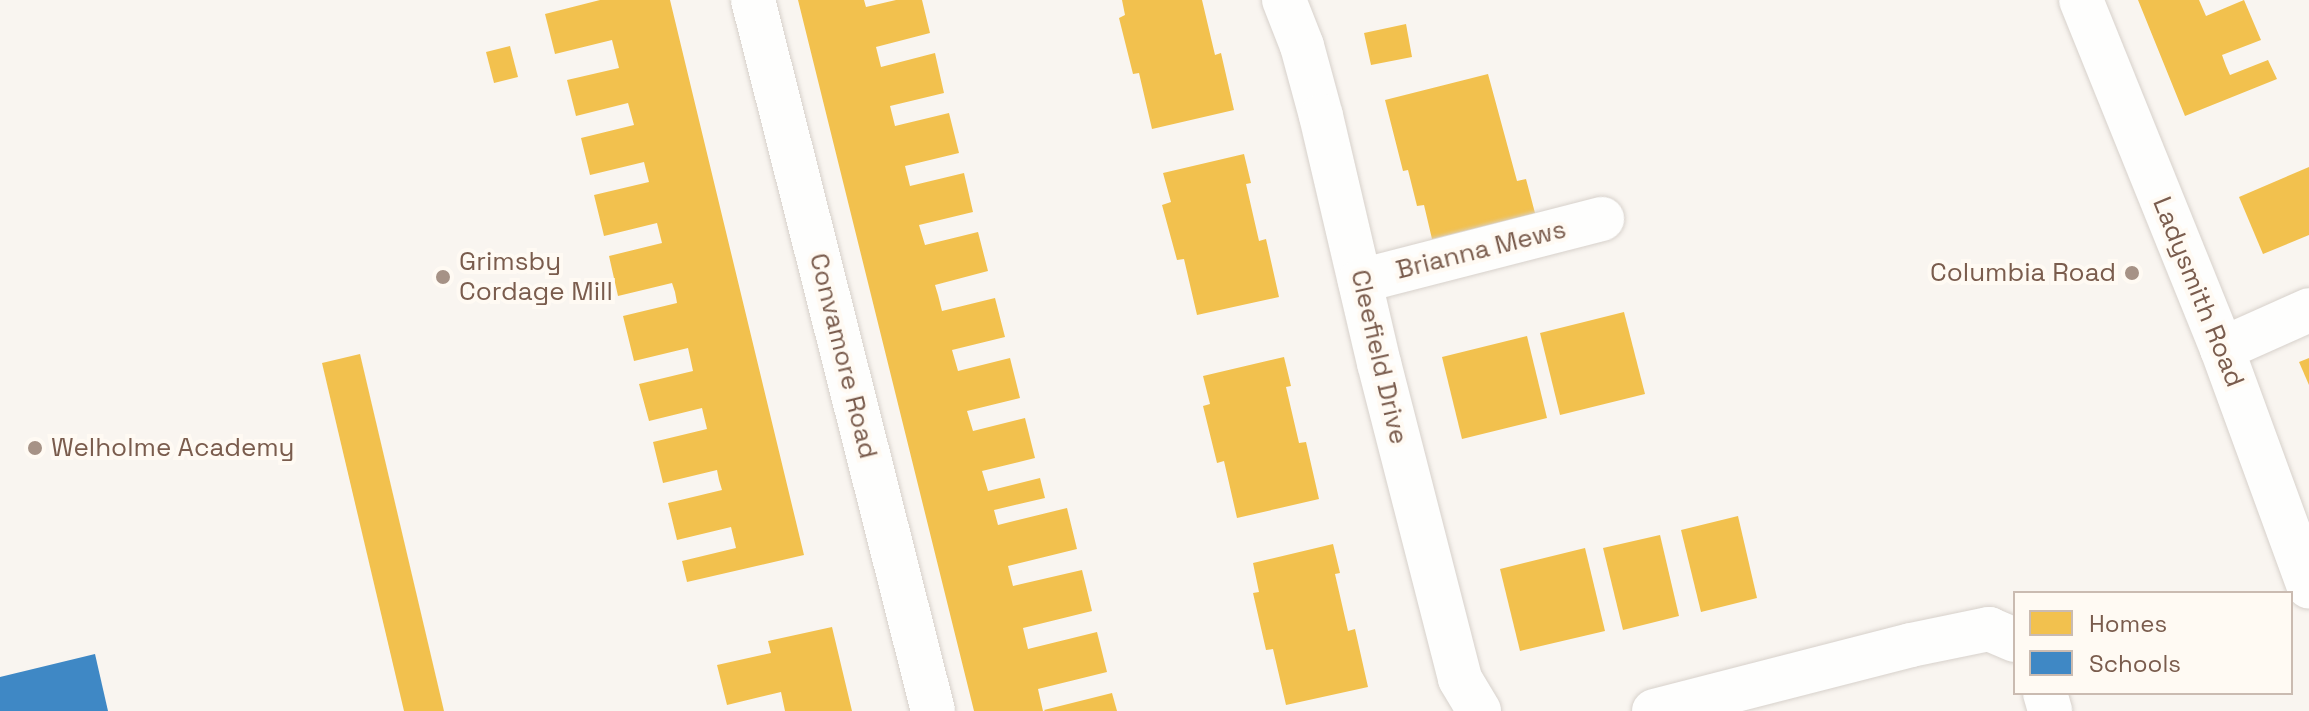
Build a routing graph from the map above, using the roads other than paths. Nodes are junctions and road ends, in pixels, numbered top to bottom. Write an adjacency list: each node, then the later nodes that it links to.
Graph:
1 (753, 0): 10 (street, Convamore Road)
2 (1284, 0): 5 (street, Cleefield Drive)
3 (2081, 0): 7 (street, Ladysmith Road)
4 (1602, 219): 5 (street, Brianna Mews)
5 (1360, 281): 11 (street, Cleefield Drive)
6 (2309, 310): 7 (street)
7 (2222, 349): 8 (street, Ladysmith Road)
8 (2309, 587)
9 (2013, 639): 12 (street)
10 (933, 711)
11 (1479, 711)
12 (1654, 711)

